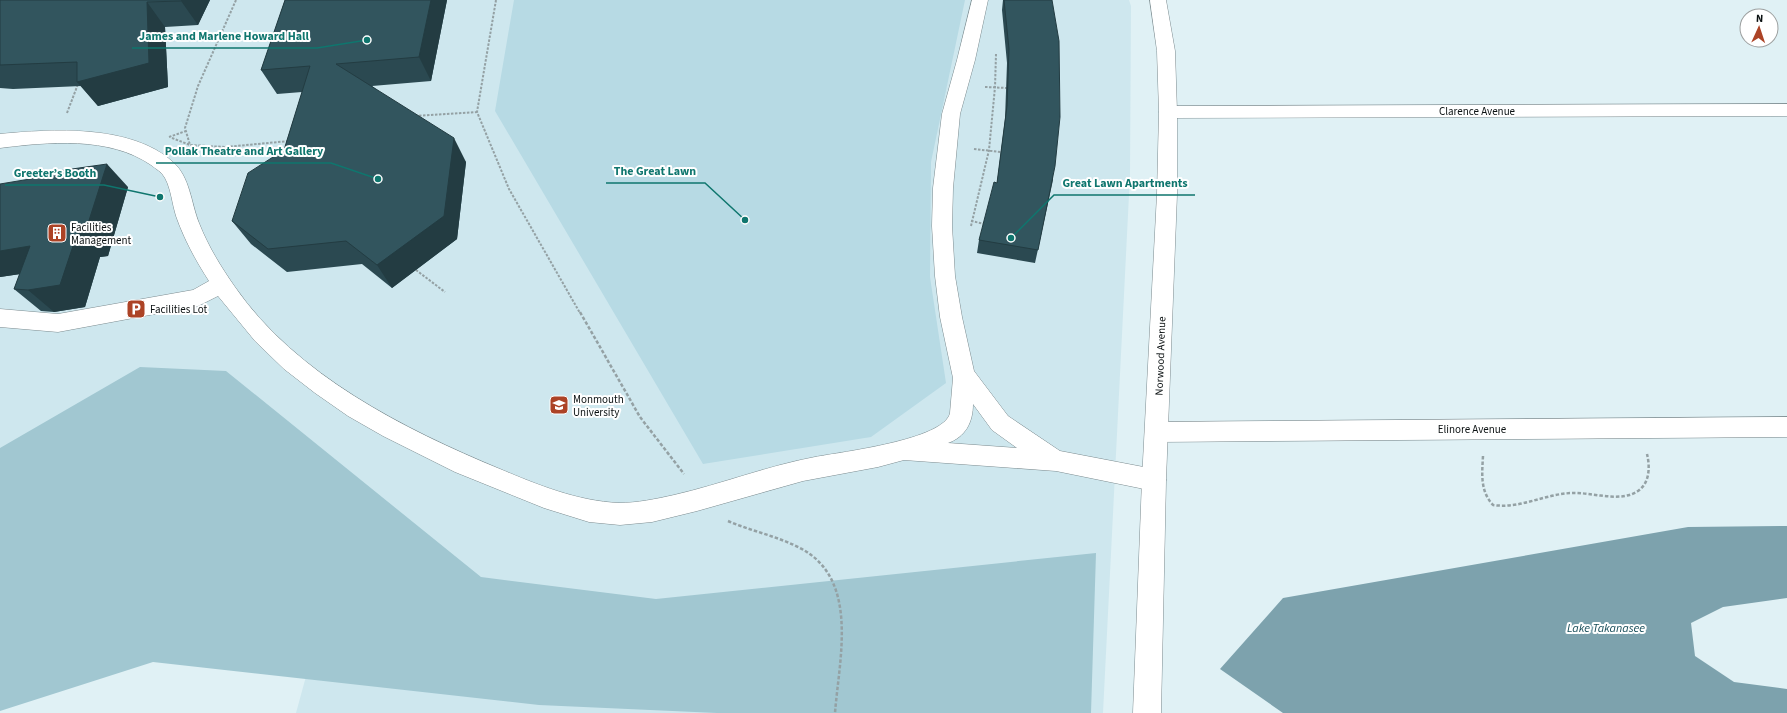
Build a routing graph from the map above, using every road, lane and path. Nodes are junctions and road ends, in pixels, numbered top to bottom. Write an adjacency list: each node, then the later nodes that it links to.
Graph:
1 (236, 0): 12 (path)
2 (496, 0): 8 (path)
3 (980, 0): 23 (street)
4 (1158, 0): 9 (street, Norwood Avenue)
5 (996, 50): 16 (path)
6 (80, 78): 10 (path)
7 (1787, 110): 9 (street, Clarence Avenue)
8 (477, 112): 11 (path); 31 (path)
9 (1168, 112): 27 (street, Norwood Avenue)
10 (67, 114)
11 (409, 116)
12 (186, 131): 13 (path); 14 (path)
13 (169, 137)
14 (295, 140)
15 (0, 141): 20 (street)
16 (972, 221): 17 (path); 18 (path)
17 (985, 224)
18 (970, 229)
19 (416, 270): 21 (path)
20 (221, 284): 22 (street); 31 (street)
21 (445, 292)
22 (0, 318)
23 (964, 374): 28 (street); 29 (street)
24 (1787, 427): 25 (street, Elinore Avenue)
25 (1633, 428): 26 (street, Elinore Avenue); 26 (path)
26 (1484, 429): 27 (street, Elinore Avenue)
27 (1157, 432): 30 (street, Norwood Avenue)
28 (902, 451): 29 (street); 31 (street)
29 (1056, 461): 30 (street)
30 (1154, 480): 33 (street, Norwood Avenue)
31 (701, 499): 32 (path)
32 (835, 713)
33 (1147, 713)

